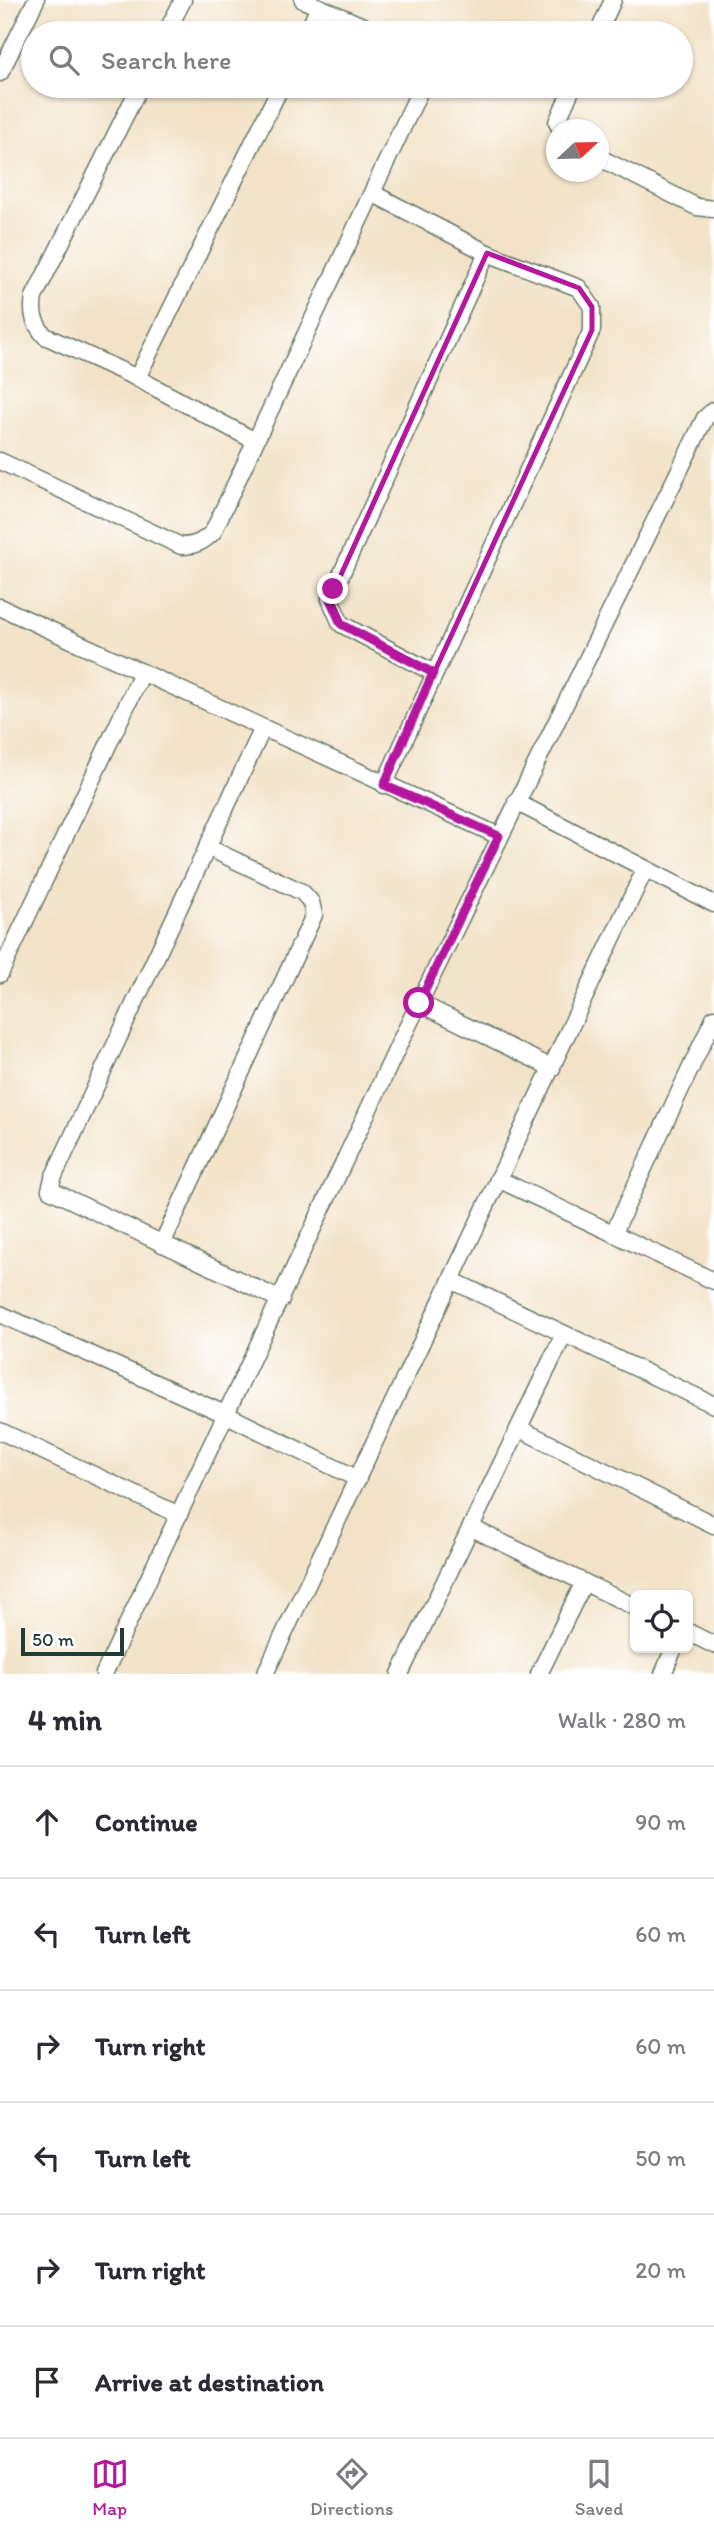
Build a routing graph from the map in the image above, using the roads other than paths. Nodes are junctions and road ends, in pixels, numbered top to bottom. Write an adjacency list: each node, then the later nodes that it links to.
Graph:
1 (36, 0): 6 (street)
2 (183, 0): 7 (street)
3 (303, 0): 5 (street)
4 (613, 0): 10 (street)
5 (319, 7): 8 (street); 9 (street)
6 (26, 21)
7 (172, 21)
8 (313, 21)
9 (351, 21)
10 (603, 21)
11 (21, 30): 12 (street)
12 (0, 73)
13 (134, 98): 22 (street)
14 (275, 98): 22 (street)
15 (417, 98): 19 (street)
16 (567, 98): 17 (street)
17 (557, 119)
18 (609, 163): 20 (street)
19 (374, 194): 21 (street); 24 (street)
20 (714, 209)
21 (487, 253): 28 (street); 28 (street)
22 (137, 378): 24 (street)
23 (714, 410): 31 (street)
24 (255, 440): 25 (street)
25 (0, 461)
26 (0, 607): 27 (street)
27 (142, 673): 29 (street); 36 (street)
28 (433, 673): 30 (street)
29 (262, 730): 30 (street); 33 (street)
30 (384, 785): 32 (street)
31 (516, 802): 32 (street); 34 (street)
32 (499, 836): 37 (street)
33 (209, 848): 42 (street); 42 (street)
34 (645, 869): 35 (street); 39 (street)
35 (714, 904)
36 (0, 974)
37 (419, 1003): 39 (street); 45 (street)
38 (714, 1018): 41 (street)
39 (552, 1068): 40 (street)
40 (498, 1179): 41 (street); 43 (street)
41 (614, 1232): 44 (street)
42 (162, 1244): 45 (street)
43 (451, 1280): 47 (street); 52 (street)
44 (714, 1281)
45 (281, 1300): 49 (street)
46 (0, 1314): 49 (street)
47 (564, 1334): 48 (street); 50 (street)
48 (714, 1405)
49 (227, 1415): 52 (street); 53 (street)
50 (520, 1429): 54 (street); 55 (street)
51 (0, 1431): 53 (street)
52 (358, 1479): 62 (street)
53 (179, 1515): 61 (street)
54 (714, 1525)
55 (472, 1528): 56 (street); 63 (street)
56 (583, 1582): 57 (street); 64 (street)
57 (630, 1605)
58 (693, 1634): 59 (street)
59 (714, 1645)
60 (672, 1653): 65 (street)
61 (104, 1674)
62 (265, 1674)
63 (400, 1674)
64 (539, 1674)
65 (663, 1674)

